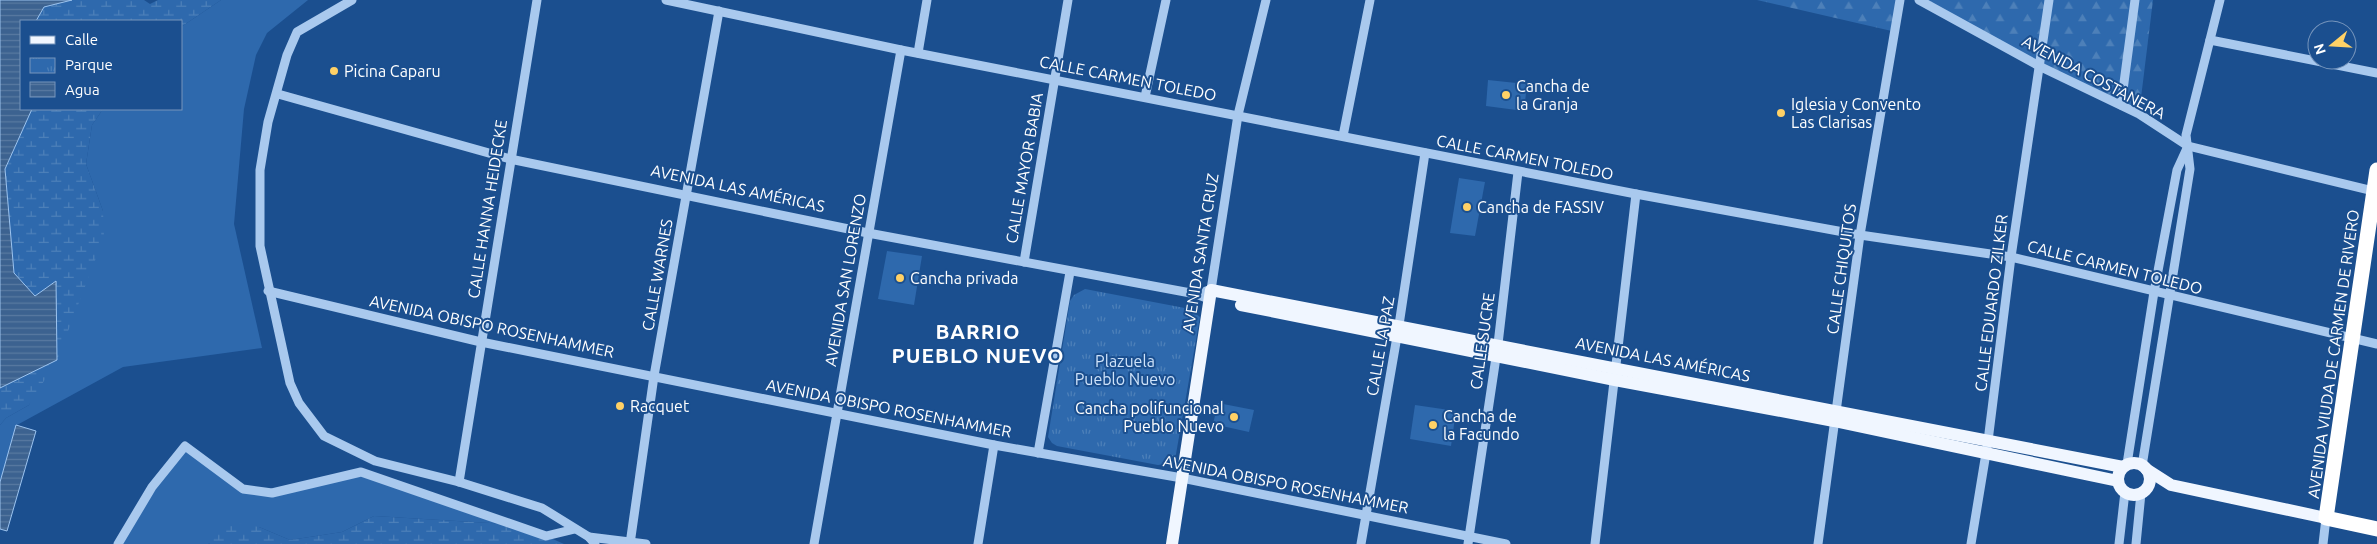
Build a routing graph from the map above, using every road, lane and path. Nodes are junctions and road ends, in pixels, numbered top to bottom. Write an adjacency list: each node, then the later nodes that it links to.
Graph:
1 (352, 0): 21 (street)
2 (537, 0): 28 (street, CALLE HANNA HEIDECKE)
3 (666, 0): 14 (street, CALLE CARMEN TOLEDO)
4 (927, 0): 17 (street)
5 (1068, 0): 20 (street, CALLE MAYOR BABIA)
6 (1166, 0): 22 (street)
7 (1266, 0): 24 (street, AVENIDA SANTA CRUZ)
8 (1370, 0): 25 (street)
9 (1900, 0): 35 (street, CALLE CHIQUITOS)
10 (1919, 0): 18 (street, AVENIDA COSTANERA)
11 (2049, 0): 18 (street, CALLE EDUARDO ZILKER)
12 (2135, 0): 23 (street)
13 (2220, 0): 15 (street)
14 (719, 11): 16 (street, CALLE CARMEN TOLEDO); 33 (street, CALLE WARNES)
15 (2210, 40): 19 (street); 26 (street)
16 (902, 50): 17 (street, CALLE CARMEN TOLEDO); 34 (street, AVENIDA SAN LORENZO)
17 (918, 53): 20 (street, CALLE CARMEN TOLEDO)
18 (2041, 67): 23 (street, AVENIDA COSTANERA); 36 (street, CALLE EDUARDO ZILKER)
19 (2377, 72)
20 (1055, 79): 22 (street, CALLE CARMEN TOLEDO); 37 (street, CALLE MAYOR BABIA)
21 (278, 94): 28 (street, AVENIDA LAS AMÉRICAS); 39 (street)
22 (1145, 97): 24 (street, CALLE CARMEN TOLEDO)
23 (2121, 105): 26 (street, AVENIDA COSTANERA)
24 (1238, 115): 25 (street, CALLE CARMEN TOLEDO); 41 (street, AVENIDA SANTA CRUZ)
25 (1343, 136): 27 (street, CALLE CARMEN TOLEDO)
26 (2188, 146): 31 (street, AVENIDA COSTANERA); 40 (street); 42 (street)
27 (1425, 153): 30 (street, CALLE CARMEN TOLEDO); 43 (street, CALLE LA PAZ)
28 (510, 159): 33 (street, AVENIDA LAS AMÉRICAS); 45 (street, CALLE HANNA HEIDECKE)
29 (2377, 170): 31 (highway, AVENIDA VIUDA DE CARMEN DE RIVERO)
30 (1518, 172): 32 (street, CALLE CARMEN TOLEDO); 47 (street, CALLE SUCRE)
31 (2376, 191): 44 (highway, AVENIDA VIUDA DE CARMEN DE RIVERO)
32 (1636, 194): 35 (street, CALLE CARMEN TOLEDO); 48 (street)
33 (686, 195): 34 (street, AVENIDA LAS AMÉRICAS); 49 (street, CALLE WARNES)
34 (868, 233): 37 (street, AVENIDA LAS AMÉRICAS); 50 (street, AVENIDA SAN LORENZO)
35 (1860, 235): 36 (street, CALLE CARMEN TOLEDO); 51 (street, CALLE CHIQUITOS)
36 (2010, 257): 40 (street, CALLE CARMEN TOLEDO); 53 (street, CALLE EDUARDO ZILKER)
37 (1024, 262): 38 (street, AVENIDA LAS AMÉRICAS)
38 (1070, 272): 41 (street, AVENIDA LAS AMÉRICAS); 54 (street)
39 (268, 291): 45 (street, AVENIDA OBISPO ROSENHAMMER); 59 (street)
40 (2154, 292): 42 (street, CALLE CARMEN TOLEDO); 55 (street)
41 (1210, 295): 43 (main road, AVENIDA LAS AMÉRICAS); 57 (main road, AVENIDA SANTA CRUZ)
42 (2168, 296): 44 (street, CALLE CARMEN TOLEDO); 56 (street)
43 (1398, 330): 47 (main road, AVENIDA LAS AMÉRICAS); 63 (street, CALLE LA PAZ)
44 (2353, 339): 46 (street, CALLE CARMEN TOLEDO); 64 (highway, AVENIDA VIUDA DE CARMEN DE RIVERO)
45 (480, 342): 49 (street, AVENIDA OBISPO ROSENHAMMER); 59 (street, CALLE HANNA HEIDECKE)
46 (2377, 344)
47 (1497, 350): 48 (main road, AVENIDA LAS AMÉRICAS); 67 (street, CALLE SUCRE)
48 (1616, 374): 51 (main road, AVENIDA LAS AMÉRICAS); 77 (street)
49 (654, 376): 50 (street, AVENIDA OBISPO ROSENHAMMER); 69 (street, CALLE WARNES)
50 (836, 414): 52 (street, AVENIDA OBISPO ROSENHAMMER); 72 (street, AVENIDA SAN LORENZO)
51 (1835, 416): 53 (main road, AVENIDA LAS AMÉRICAS); 78 (street, CALLE CHIQUITOS)
52 (994, 446): 54 (street, AVENIDA OBISPO ROSENHAMMER); 73 (street)
53 (1987, 447): 55 (main road, AVENIDA LAS AMÉRICAS); 58 (main road, AVENIDA LAS AMÉRICAS); 79 (street, CALLE EDUARDO ZILKER)
54 (1038, 453): 57 (street, AVENIDA OBISPO ROSENHAMMER)
55 (2125, 465): 56 (main road); 58 (main road)
56 (2144, 467): 60 (main road); 61 (main road)
57 (1182, 478): 63 (street, AVENIDA OBISPO ROSENHAMMER); 74 (main road, AVENIDA SANTA CRUZ)
58 (2118, 481): 62 (main road)
59 (460, 482): 65 (street)
60 (2171, 485): 61 (main road); 64 (main road)
61 (2143, 491): 62 (main road); 81 (street)
62 (2125, 492): 80 (street)
63 (1365, 515): 67 (street, AVENIDA OBISPO ROSENHAMMER); 75 (street, CALLE LA PAZ)
64 (2326, 518): 66 (highway); 82 (street, AVENIDA VIUDA DE CARMEN DE RIVERO)
65 (575, 529): 68 (street); 70 (street)
66 (2377, 529)
67 (1468, 540): 76 (street, AVENIDA OBISPO ROSENHAMMER)
68 (592, 541): 69 (street)
69 (631, 543): 71 (street)
70 (118, 544)
71 (646, 544)
72 (814, 544)
73 (978, 544)
74 (1172, 544)
75 (1361, 544)
76 (1506, 544)
77 (1595, 544)
78 (1818, 544)
79 (1971, 544)
80 (2119, 544)
81 (2136, 544)
82 (2323, 544)

